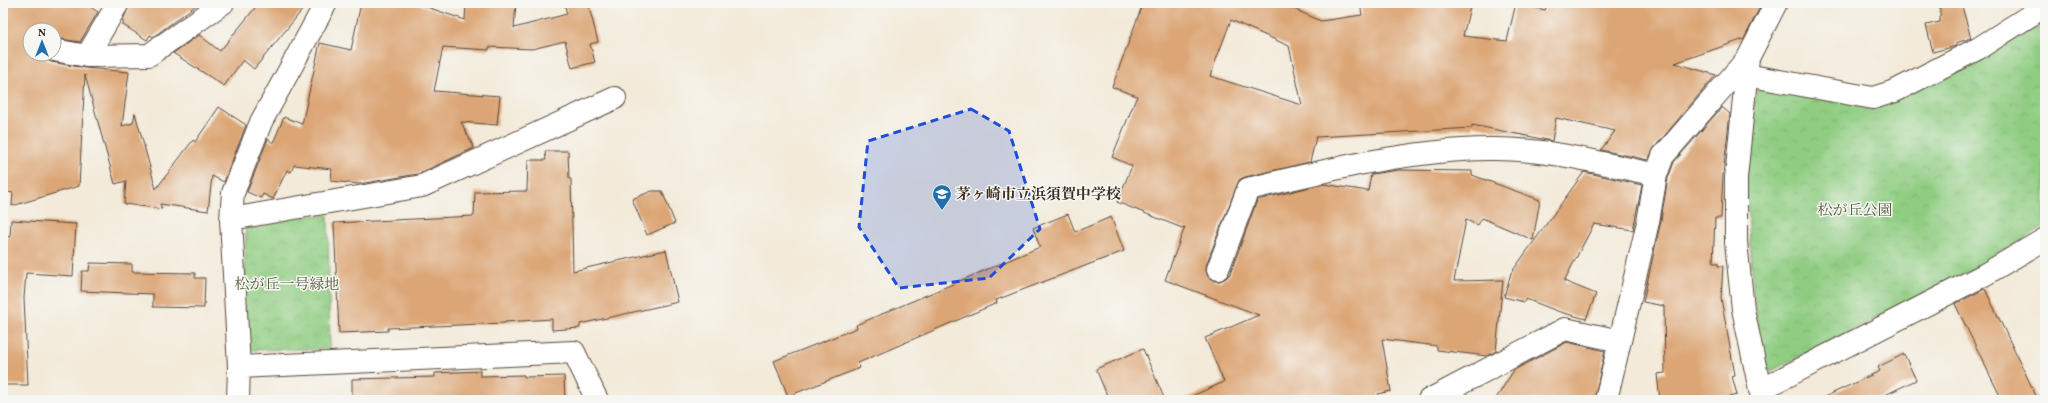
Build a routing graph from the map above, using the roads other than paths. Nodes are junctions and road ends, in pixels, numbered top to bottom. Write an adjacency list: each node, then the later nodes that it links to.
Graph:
1 (118, 3): 7 (street)
2 (223, 3): 7 (street)
3 (326, 3): 11 (street)
4 (1776, 3): 8 (street)
5 (2045, 6): 8 (street)
6 (62, 51): 7 (street)
7 (87, 56)
8 (1747, 66): 10 (street); 16 (street)
9 (615, 98): 11 (street)
10 (1656, 175): 13 (street); 14 (street)
11 (231, 219): 15 (street)
12 (2045, 239): 16 (street)
13 (1218, 269)
14 (1620, 341): 19 (street); 20 (street)
15 (238, 367): 17 (street); 18 (street)
16 (1762, 395)
17 (238, 400)
18 (597, 400)
19 (1429, 400)
20 (1606, 400)

